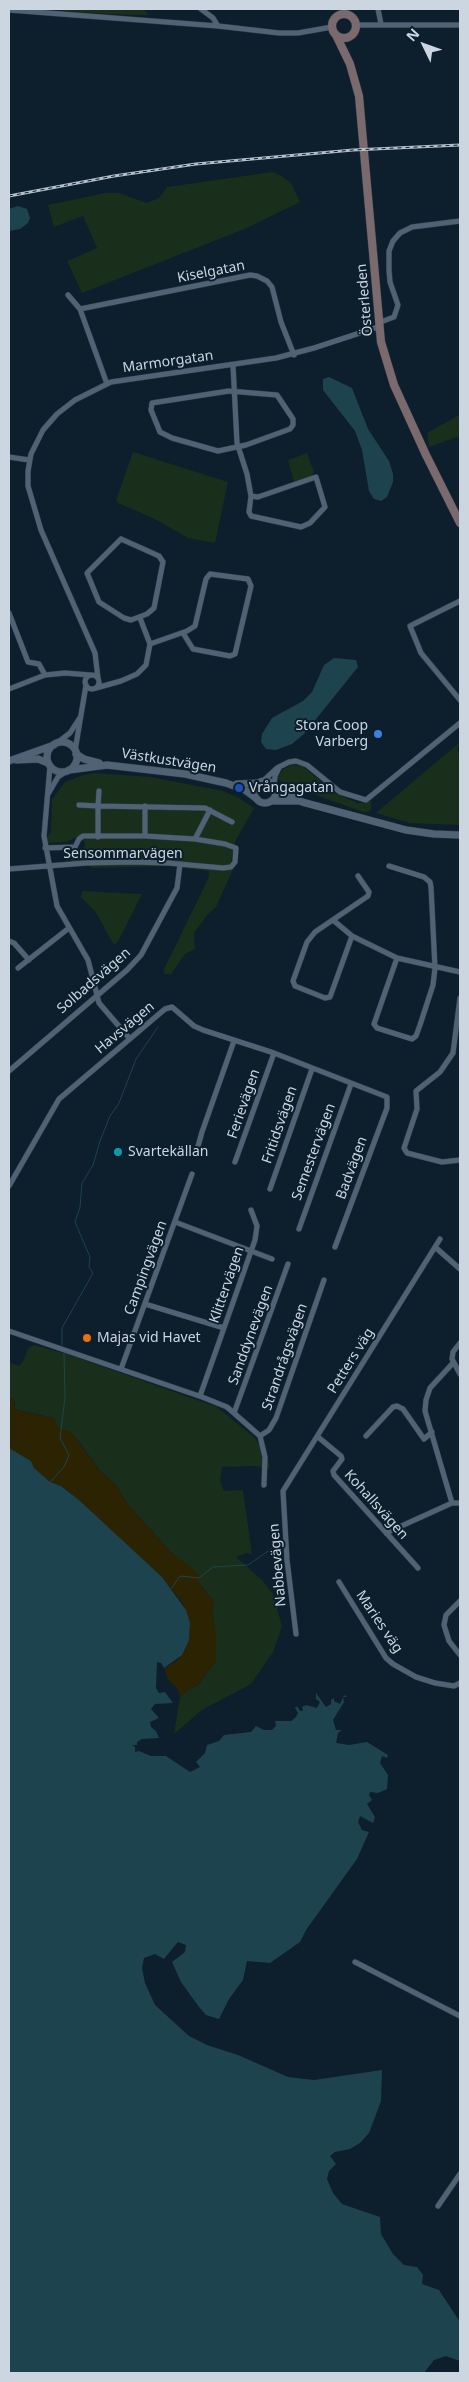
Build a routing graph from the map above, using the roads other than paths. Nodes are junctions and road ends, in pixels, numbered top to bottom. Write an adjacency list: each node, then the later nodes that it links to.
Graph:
1 (201, 9): 9 (street)
2 (338, 9): 6 (main road)
3 (348, 9): 7 (main road)
4 (378, 9): 8 (street)
5 (9, 10): 9 (street)
6 (335, 18): 7 (main road); 11 (main road)
7 (355, 21): 8 (street); 12 (main road, Österleden)
8 (381, 24): 10 (street)
9 (218, 26): 11 (street)
10 (460, 26)
11 (332, 27): 13 (main road, Österleden)
12 (353, 34): 13 (main road); 14 (main road, Österleden)
13 (336, 35): 14 (main road, Österleden)
14 (349, 60): 18 (main road, Österleden)
15 (460, 221): 18 (street, Marmorgatan)
16 (68, 295): 17 (street)
17 (80, 310): 19 (street, Kiselgatan); 21 (street)
18 (378, 325): 19 (street, Marmorgatan); 27 (main road, Österleden)
19 (294, 355): 20 (street, Marmorgatan)
20 (233, 365): 21 (street, Marmorgatan); 22 (street)
21 (107, 384): 25 (street, Marmorgatan)
22 (234, 391): 23 (street); 23 (street); 23 (street)
23 (238, 448): 26 (street)
24 (9, 457): 25 (street)
25 (29, 460): 33 (street, Marmorgatan)
26 (251, 496): 26 (street)
27 (460, 523)
28 (460, 601): 42 (street)
29 (9, 613): 35 (street)
30 (140, 618): 30 (street); 32 (street)
31 (183, 633): 31 (street); 32 (street)
32 (150, 644): 38 (street)
33 (97, 665): 36 (street); 37 (street, Marmorgatan)
34 (72, 674): 35 (street); 36 (street); 39 (street)
35 (44, 675): 41 (street)
36 (90, 675): 37 (street); 39 (street)
37 (98, 678): 38 (street); 40 (street, Marmorgatan)
38 (111, 684): 40 (street)
39 (85, 685): 40 (street); 43 (street)
40 (94, 688): 43 (street)
41 (9, 689)
42 (460, 700)
43 (84, 702): 44 (street)
44 (81, 714): 46 (street); 47 (street)
45 (460, 723): 51 (street)
46 (56, 744): 47 (street); 48 (street); 49 (street)
47 (76, 752): 50 (street, Västkustvägen); 52 (street)
48 (9, 761): 49 (street)
49 (49, 764): 52 (street); 57 (street)
50 (107, 765): 52 (street, Västkustvägen); 54 (street, Västkustvägen)
51 (281, 766): 53 (street); 55 (street)
52 (68, 770): 57 (street)
53 (261, 782): 54 (street, Västkustvägen); 55 (street, Västkustvägen); 58 (street)
54 (226, 783): 58 (street, Västkustvägen)
55 (274, 786): 59 (street); 60 (street, Västkustvägen)
56 (99, 791): 62 (street)
57 (47, 797): 70 (street)
58 (257, 799): 59 (street, Västkustvägen)
59 (271, 801): 60 (street, Västkustvägen)
60 (302, 802): 66 (street, Västkustvägen)
61 (79, 805): 62 (street)
62 (98, 806): 63 (street); 68 (street)
63 (145, 806): 64 (street); 67 (street)
64 (210, 810): 65 (street); 69 (street)
65 (232, 822)
66 (460, 835)
67 (145, 836): 68 (street); 69 (street)
68 (98, 837): 70 (street)
69 (195, 839): 71 (street, Sensommarvägen)
70 (45, 848): 72 (street)
71 (180, 864): 72 (street, Sensommarvägen); 85 (street, Solbadsvägen)
72 (48, 865): 74 (street, Sensommarvägen); 77 (street)
73 (389, 866): 83 (street)
74 (9, 869)
75 (358, 876): 76 (street)
76 (333, 920): 78 (street); 78 (street)
77 (69, 928): 81 (street); 85 (street)
78 (352, 936): 80 (street)
79 (9, 941): 81 (street)
80 (397, 958): 83 (street); 83 (street)
81 (29, 960): 82 (street)
82 (18, 968)
83 (435, 968): 84 (street)
84 (460, 972)
85 (95, 995): 87 (street); 91 (street, Solbadsvägen)
86 (460, 998): 95 (street)
87 (130, 1039): 88 (street, Havsvägen); 98 (street, Havsvägen)
88 (234, 1041): 89 (street, Havsvägen); 94 (street)
89 (274, 1053): 90 (street, Havsvägen); 96 (street, Ferievägen)
90 (312, 1069): 92 (street, Havsvägen); 99 (street, Fritidsvägen)
91 (9, 1071)
92 (351, 1084): 93 (street, Havsvägen); 102 (street, Semestervägen)
93 (387, 1097): 104 (street, Badvägen)
94 (197, 1150)
95 (460, 1160)
96 (235, 1162)
97 (192, 1174): 101 (street, Campingvägen)
98 (9, 1186)
99 (270, 1189)
100 (251, 1210): 106 (street, Klittervägen)
101 (175, 1222): 106 (street); 111 (street, Campingvägen)
102 (299, 1229)
103 (440, 1239): 105 (street, Petters väg)
104 (335, 1247)
105 (436, 1247): 109 (street); 123 (street, Petters väg)
106 (251, 1252): 107 (street); 112 (street, Klittervägen)
107 (272, 1259)
108 (288, 1264): 119 (street, Sanddynevägen)
109 (460, 1269)
110 (324, 1280): 121 (street, Strandrågsvägen)
111 (146, 1304): 112 (street); 116 (street, Campingvägen)
112 (224, 1328): 118 (street, Klittervägen)
113 (9, 1330): 116 (street)
114 (460, 1343): 115 (street)
115 (453, 1363): 117 (street); 120 (street)
116 (121, 1370): 118 (street)
117 (460, 1374)
118 (200, 1396): 119 (street)
119 (234, 1413): 121 (street)
120 (432, 1432): 122 (street); 126 (street)
121 (260, 1436): 124 (street)
122 (366, 1436)
123 (318, 1437): 125 (street, Petters väg); 128 (street, Kohallsvägen)
124 (264, 1486)
125 (283, 1494): 132 (street, Nabbevägen)
126 (452, 1503): 127 (street); 128 (street)
127 (460, 1504)
128 (386, 1533): 129 (street, Kohallsvägen)
129 (418, 1568)
130 (339, 1582): 134 (street, Maries väg)
131 (460, 1601): 133 (street)
132 (296, 1634)
133 (460, 1655)
134 (460, 1683)
135 (355, 1962): 136 (street)
136 (460, 2016)
137 (460, 2174): 138 (street)
138 (438, 2206)

